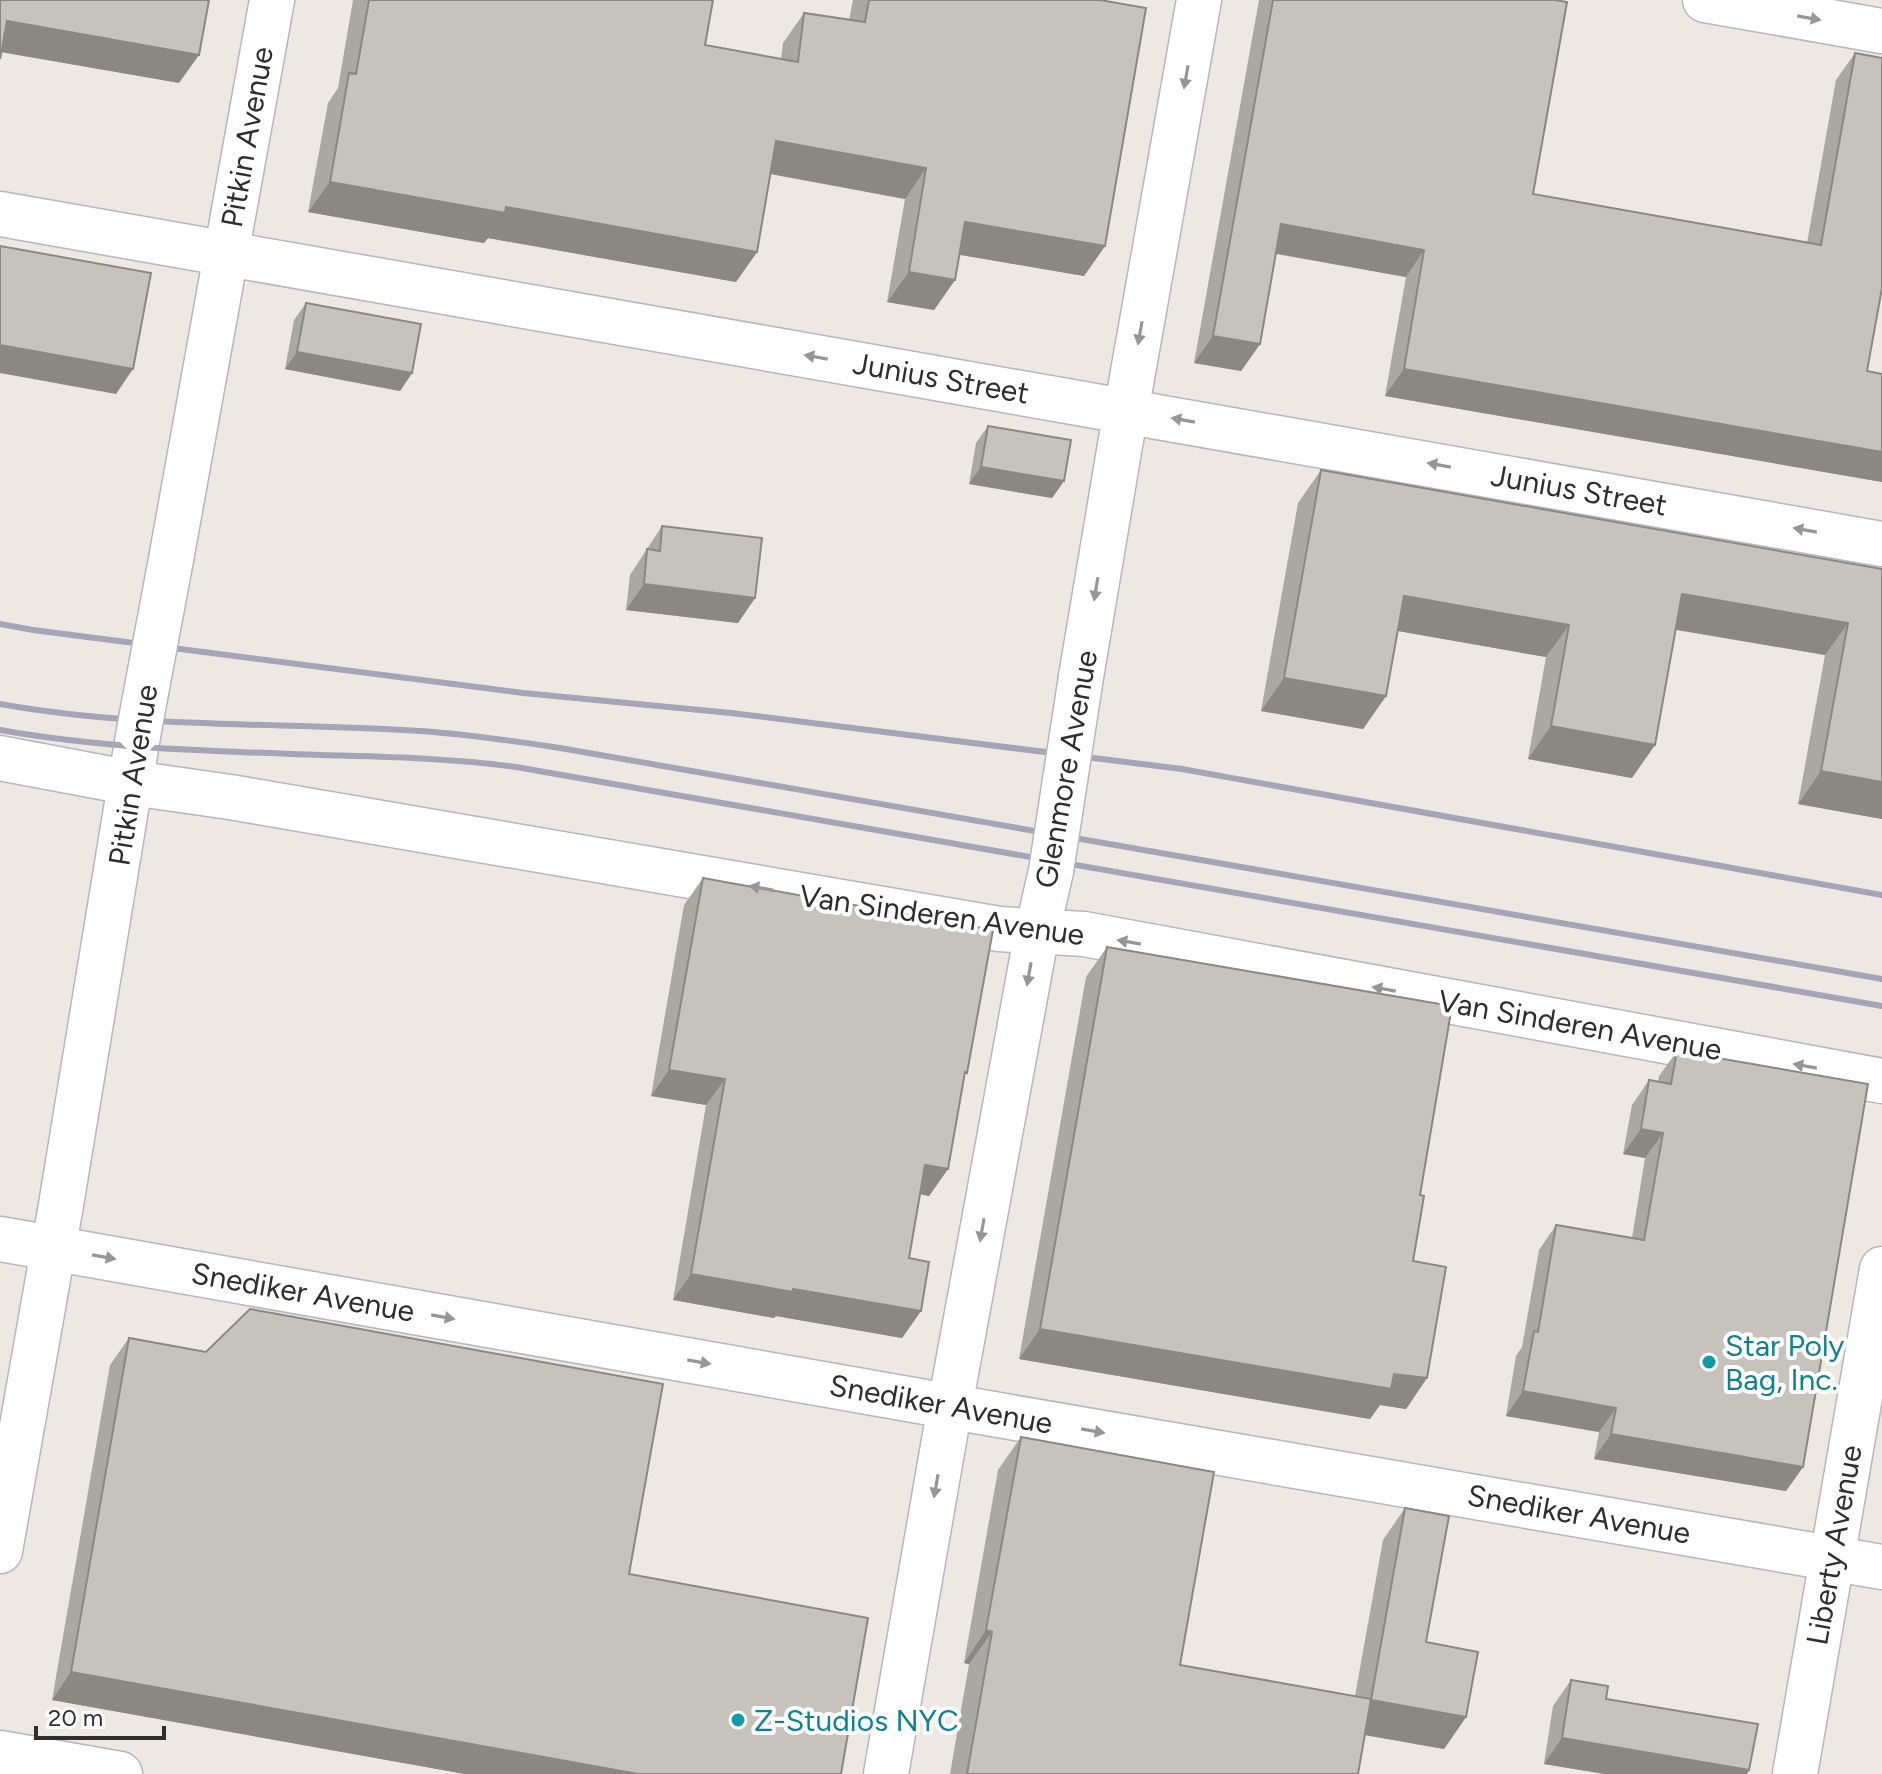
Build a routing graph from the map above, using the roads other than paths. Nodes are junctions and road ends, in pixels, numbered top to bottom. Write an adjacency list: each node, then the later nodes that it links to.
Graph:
1 (272, 0): 6 (street, Pitkin Avenue)
2 (1199, 0): 7 (street, Glenmore Avenue, one-way to 7)
3 (1705, 0): 4 (street, one-way to 4)
4 (1882, 31)
5 (0, 214): 6 (street, Junius Street)
6 (226, 254): 7 (street, Junius Street, one-way to 6); 10 (street, Pitkin Avenue, bridge)
7 (1126, 410): 8 (street, Junius Street, one-way to 7); 11 (street, Glenmore Avenue, one-way to 11, bridge)
8 (1882, 544)
9 (0, 758): 10 (street, Van Sinderen Avenue)
10 (132, 783): 11 (street, Van Sinderen Avenue, one-way to 10); 14 (street, Pitkin Avenue)
11 (1037, 932): 12 (street, Van Sinderen Avenue, one-way to 11); 16 (street, Glenmore Avenue, one-way to 16)
12 (1882, 1081)
13 (0, 1239): 14 (street, Snediker Avenue)
14 (54, 1249): 16 (street, Snediker Avenue, one-way to 16); 17 (street, Pitkin Avenue)
15 (1882, 1269): 18 (street, Liberty Avenue)
16 (950, 1406): 18 (street, Snediker Avenue, one-way to 18); 22 (street, Glenmore Avenue, one-way to 22)
17 (0, 1551)
18 (1832, 1558): 19 (street, Snediker Avenue); 23 (street, Liberty Avenue)
19 (1882, 1567)
20 (0, 1753): 21 (street)
21 (120, 1774)
22 (886, 1774)
23 (1795, 1774)

